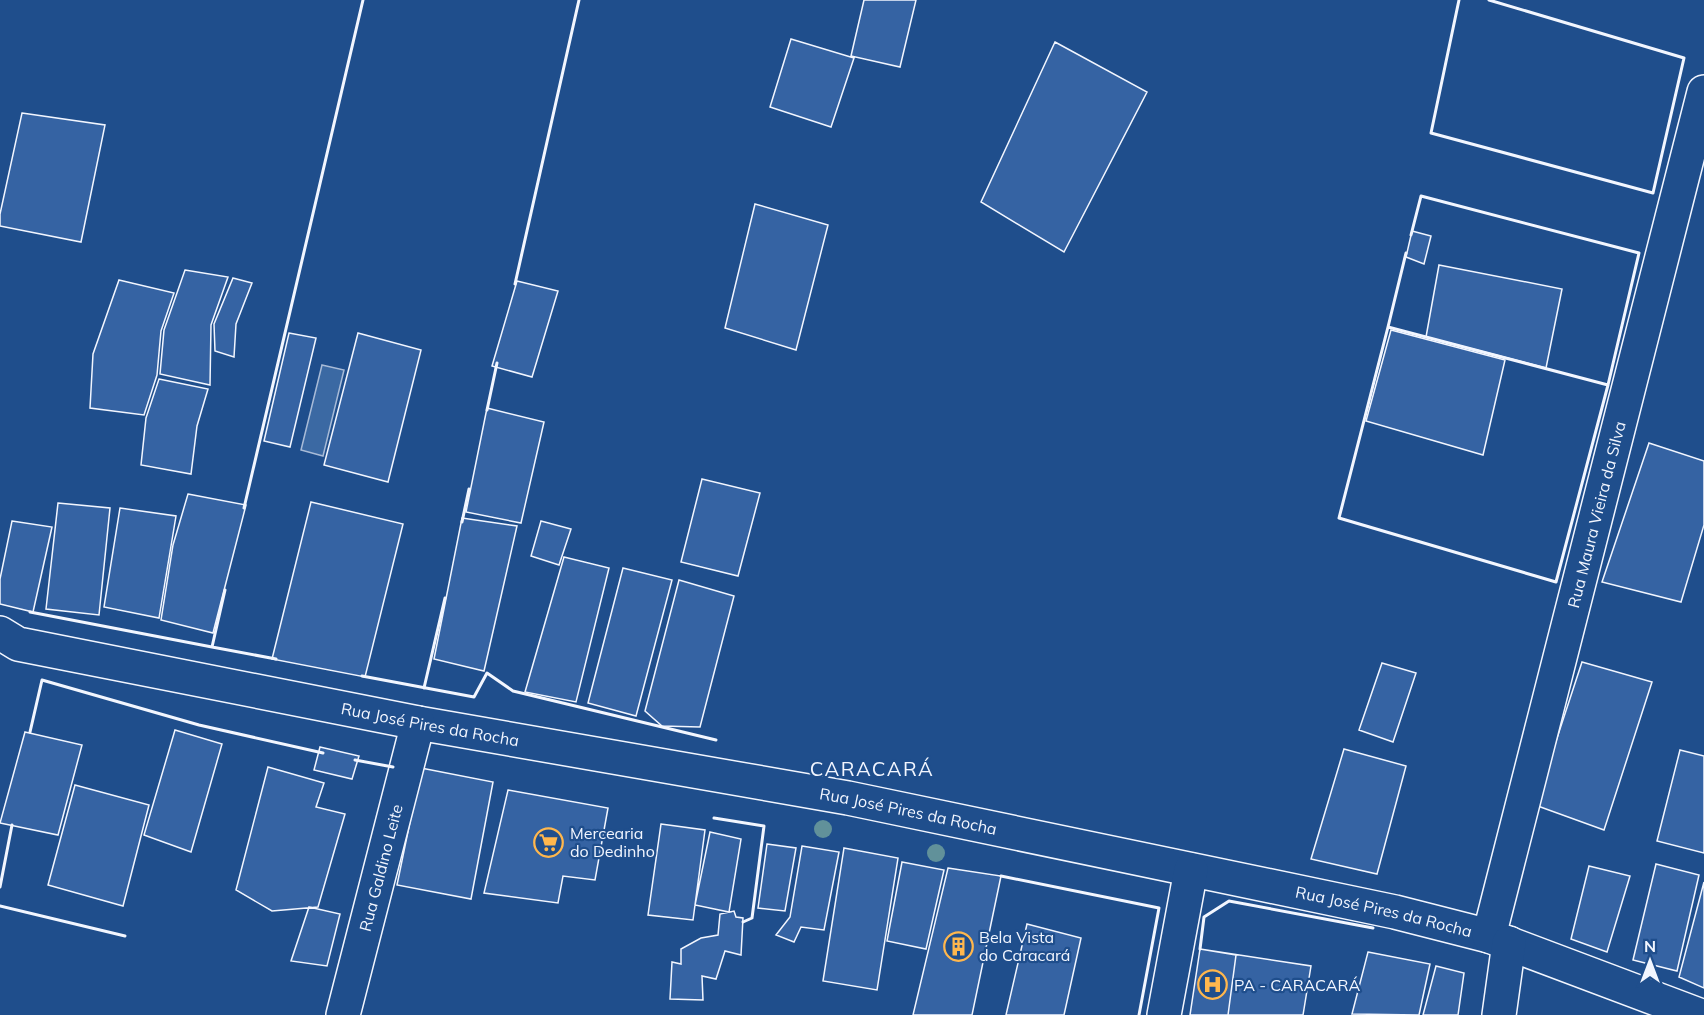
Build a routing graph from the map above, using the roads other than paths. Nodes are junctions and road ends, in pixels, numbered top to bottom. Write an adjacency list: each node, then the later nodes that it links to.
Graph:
1 (1704, 92): 5 (street, Rua Maura Vieira da Silva)
2 (0, 633): 3 (street, Rua José Pires da Rocha)
3 (418, 723): 4 (street, Rua José Pires da Rocha); 6 (street, Rua Galdino Leite)
4 (1191, 870): 5 (street, Rua José Pires da Rocha); 7 (street)
5 (1499, 940): 8 (street, Rua Maura Vieira da Silva); 9 (street, Rua José Pires da Rocha)
6 (343, 1015)
7 (1164, 1015)
8 (1499, 1015)
9 (1699, 1015)

